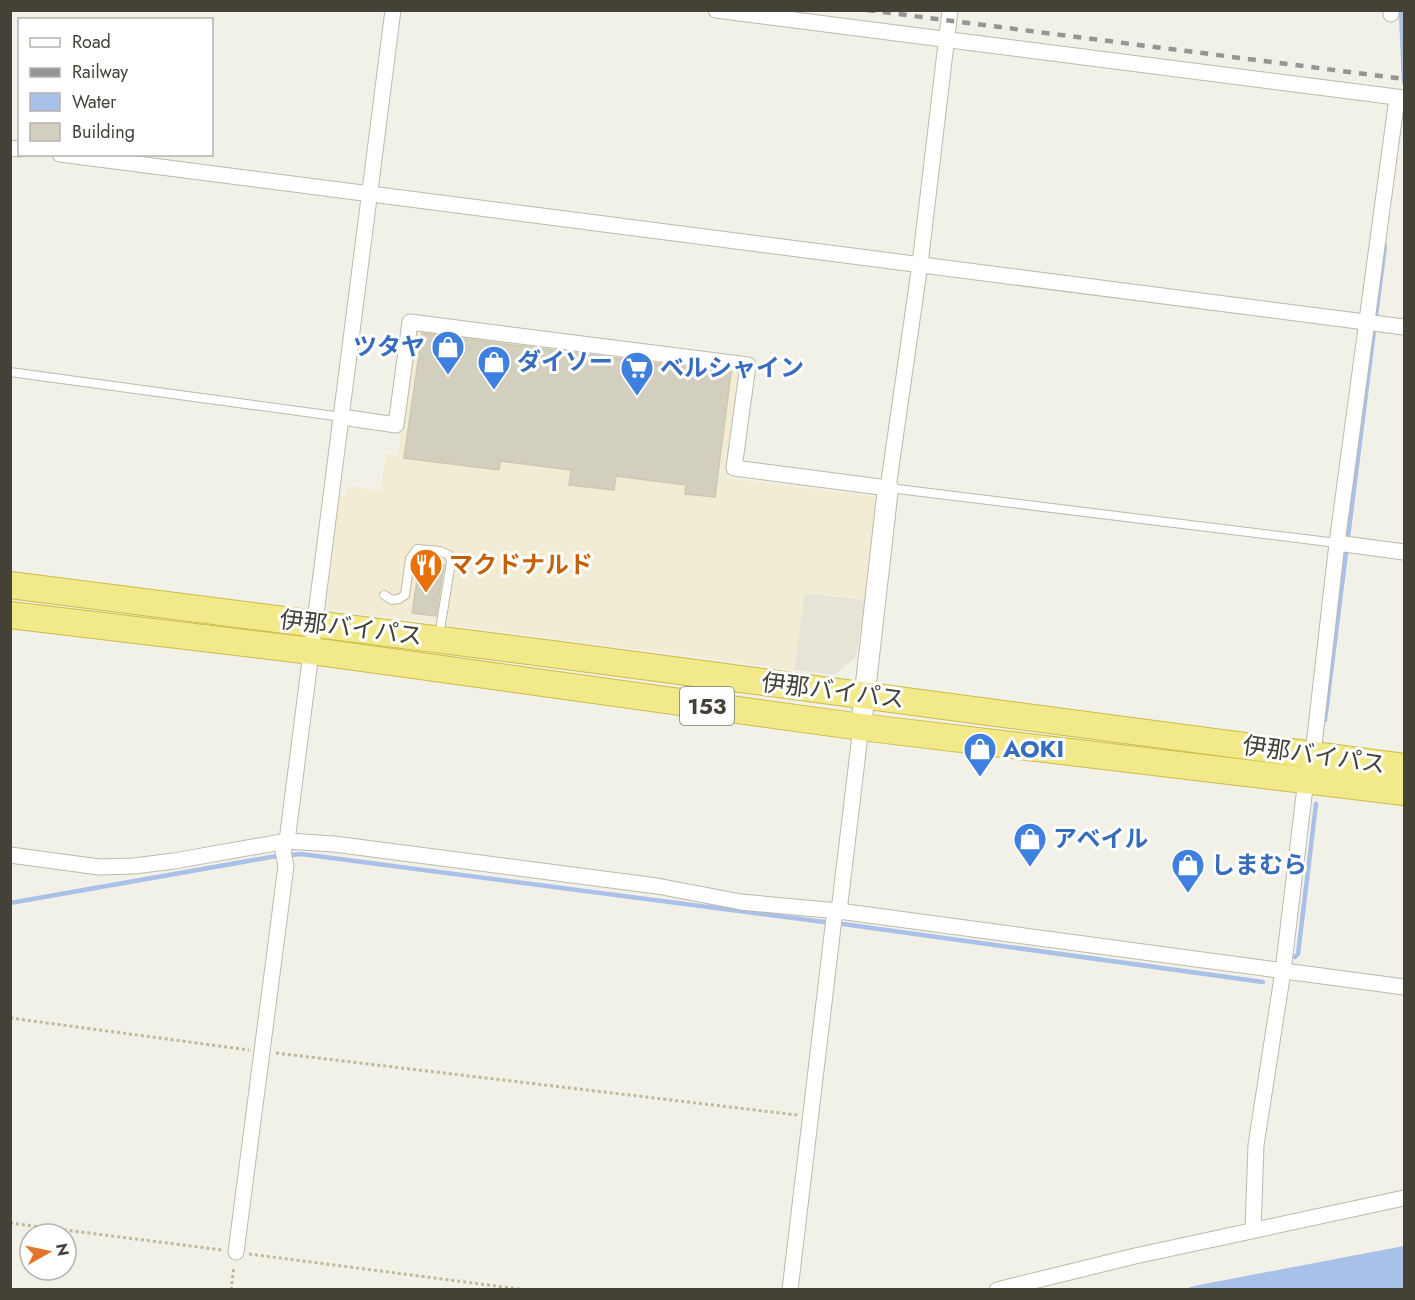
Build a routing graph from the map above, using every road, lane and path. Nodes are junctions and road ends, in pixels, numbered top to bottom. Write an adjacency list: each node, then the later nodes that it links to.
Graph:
1 (393, 10): 7 (street)
2 (716, 10): 4 (street)
3 (950, 10): 4 (street)
4 (945, 40): 5 (street); 8 (street)
5 (1401, 98): 9 (street)
6 (76, 156): 7 (street)
7 (370, 194): 8 (street); 12 (street)
8 (920, 264): 9 (street); 13 (street)
9 (1366, 322): 10 (street); 14 (street)
10 (1404, 327)
11 (10, 372): 12 (lane)
12 (342, 417): 13 (street); 19 (street)
13 (888, 488): 14 (lane); 22 (street)
14 (1338, 543): 15 (street); 24 (street)
15 (1404, 552)
16 (10, 585): 19 (highway, 伊那バイパス / 153)
17 (384, 595): 20 (lane)
18 (10, 615): 21 (highway, 伊那バイパス / 153)
19 (316, 623): 20 (highway, 伊那バイパス / 153); 21 (street)
20 (439, 639): 22 (highway, 伊那バイパス / 153)
21 (312, 651): 23 (highway, 伊那バイパス / 153); 28 (street)
22 (864, 695): 23 (street); 24 (highway, 伊那バイパス / 153)
23 (861, 727): 26 (highway, 伊那バイパス / 153); 30 (street)
24 (1313, 754): 25 (highway, 伊那バイパス / 153); 26 (street)
25 (1404, 767)
26 (1305, 779): 27 (highway, 伊那バイパス / 153); 31 (street)
27 (1404, 792)
28 (285, 852): 29 (street); 30 (street); 34 (street)
29 (10, 855)
30 (839, 911): 31 (street); 35 (street)
31 (1283, 971): 32 (street); 38 (street)
32 (1404, 987)
33 (10, 1018): 34 (path)
34 (261, 1051): 35 (path); 39 (street)
35 (811, 1117): 42 (street)
36 (1404, 1198): 38 (street)
37 (10, 1223): 39 (path)
38 (1253, 1230): 43 (street)
39 (236, 1252): 40 (path); 41 (path)
40 (231, 1290)
41 (527, 1290)
42 (790, 1290)
43 (997, 1290)

